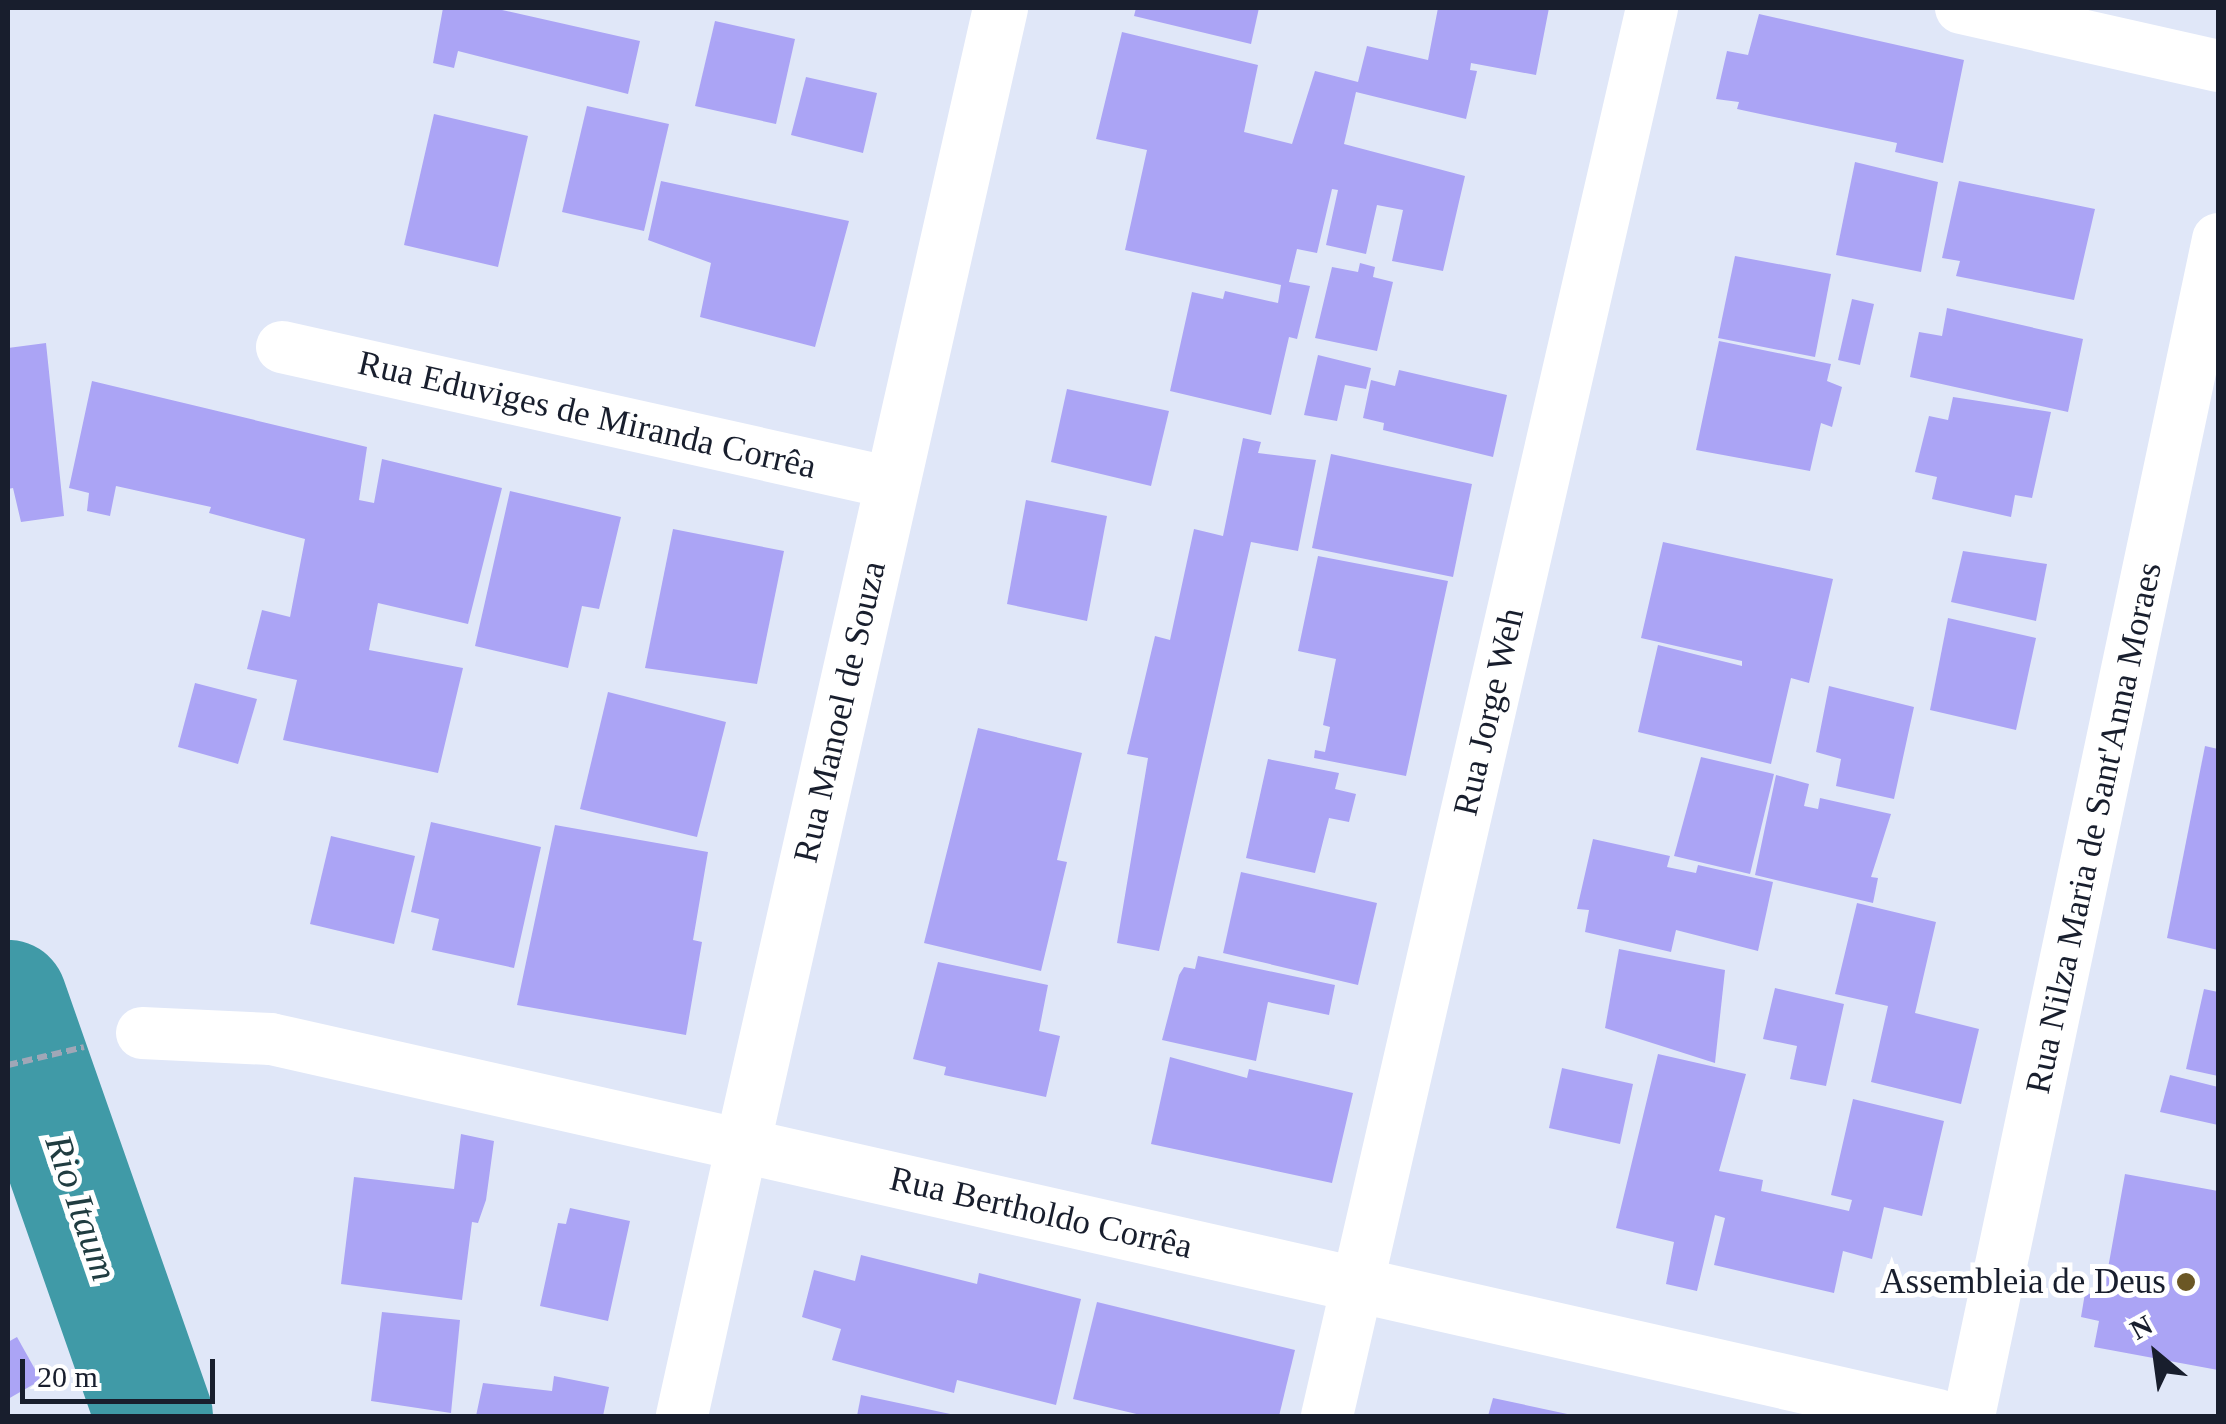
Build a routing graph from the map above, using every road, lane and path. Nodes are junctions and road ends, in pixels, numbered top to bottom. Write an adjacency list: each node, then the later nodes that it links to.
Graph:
1 (1000, 8): 7 (street, Rua Manoel de Souza)
2 (1652, 8): 11 (street, Rua Jorge Weh)
3 (1961, 8): 4 (street)
4 (2218, 66)
5 (2218, 240): 15 (street, Rua Nilza Maria de Sant'Anna Moraes)
6 (282, 347): 7 (street, Rua Eduviges de Miranda Corrêa)
7 (892, 484): 10 (street, Rua Manoel de Souza)
8 (142, 1033): 9 (path); 10 (street, Rua Bertholdo Corrêa)
9 (8, 1065)
10 (742, 1145): 11 (street, Rua Bertholdo Corrêa); 12 (street, Rua Manoel de Souza)
11 (1357, 1285): 13 (street, Rua Jorge Weh); 14 (street, Rua Bertholdo Corrêa)
12 (682, 1416)
13 (1327, 1416)
14 (1938, 1416)
15 (1969, 1416)

